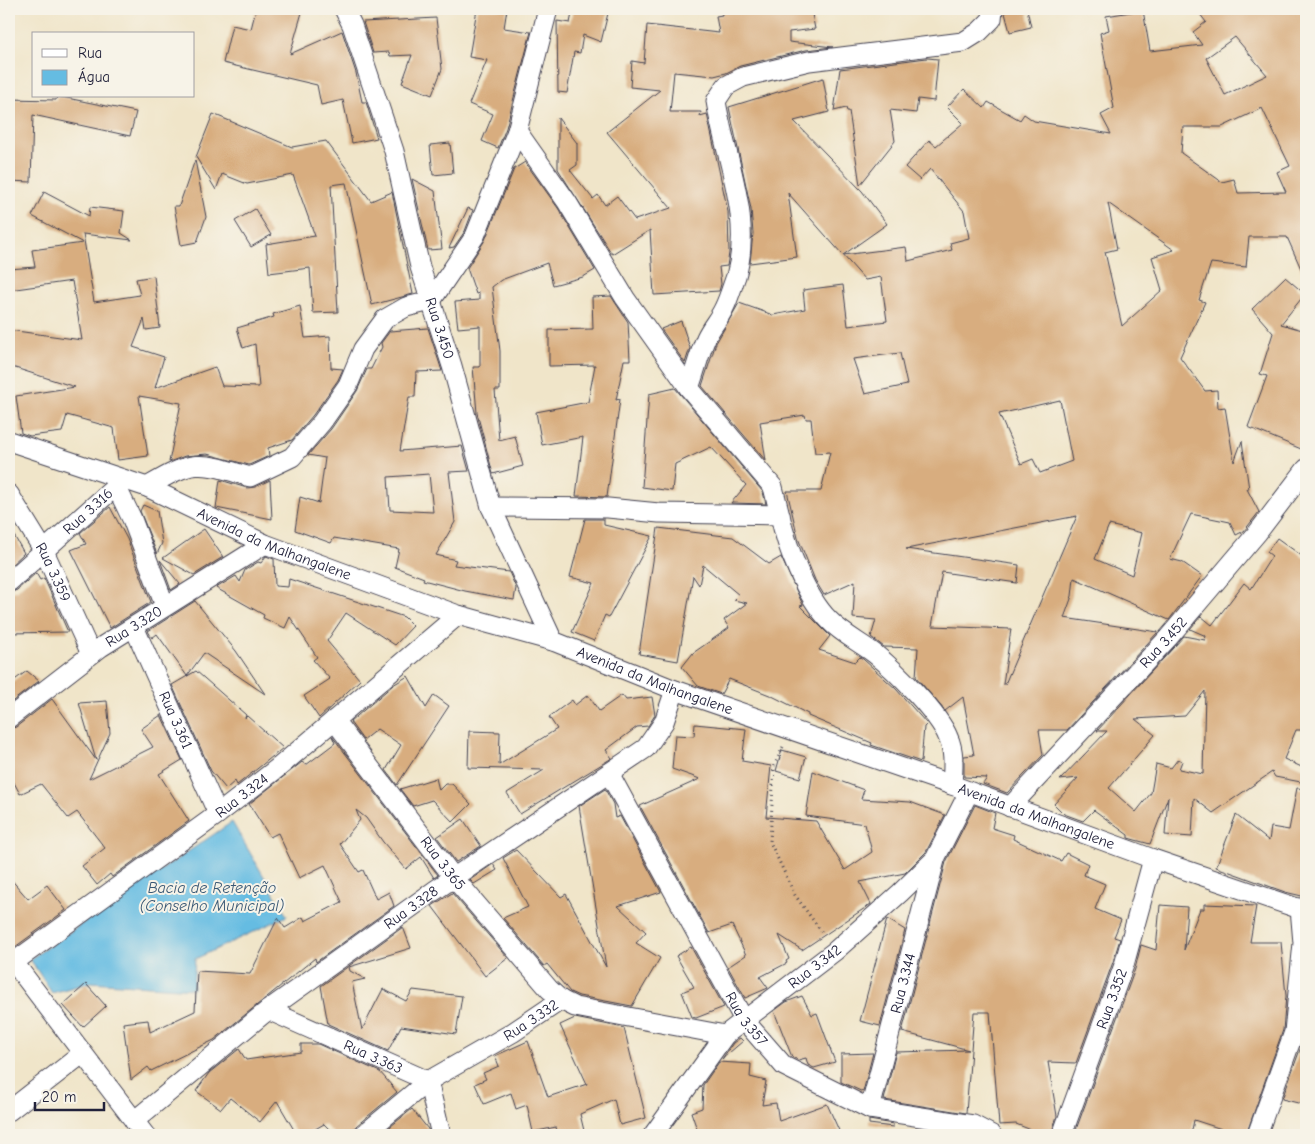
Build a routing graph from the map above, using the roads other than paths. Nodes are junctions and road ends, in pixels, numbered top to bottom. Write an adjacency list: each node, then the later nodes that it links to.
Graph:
1 (344, 9): 5 (street, Rua 3.450)
2 (548, 9): 4 (street)
3 (993, 9): 6 (street)
4 (518, 131): 5 (street); 6 (street)
5 (431, 301): 10 (street); 12 (street, Rua 3.450)
6 (689, 388): 13 (street)
7 (9, 441): 9 (street, Avenida da Malhangalene)
8 (1306, 469): 27 (street, Rua 3.452)
9 (118, 483): 10 (street, Avenida da Malhangalene); 15 (street, Rua 3.316); 17 (street)
10 (147, 487): 14 (street, Avenida da Malhangalene)
11 (9, 494): 15 (street, Rua 3.359)
12 (491, 507): 13 (street); 20 (street, Rua 3.450)
13 (780, 514): 26 (street)
14 (265, 544): 17 (street, Rua 3.320); 18 (street, Avenida da Malhangalene)
15 (44, 551): 16 (street, Rua 3.316); 21 (street, Rua 3.359)
16 (9, 582)
17 (165, 606): 19 (street, Rua 3.320)
18 (458, 615): 20 (street, Avenida da Malhangalene); 24 (street, Rua 3.324)
19 (134, 627): 21 (street, Rua 3.320); 28 (street, Rua 3.361)
20 (553, 640): 22 (street, Avenida da Malhangalene)
21 (91, 654): 23 (street, Rua 3.320)
22 (675, 690): 25 (street, Rua 3.328); 26 (street, Avenida da Malhangalene)
23 (9, 718)
24 (334, 720): 28 (street, Rua 3.324); 31 (street, Rua 3.365)
25 (609, 773): 31 (street, Rua 3.328); 36 (street, Rua 3.357)
26 (961, 789): 27 (street, Avenida da Malhangalene); 29 (street, Rua 3.342)
27 (1010, 807): 30 (street, Avenida da Malhangalene)
28 (218, 814): 33 (street, Rua 3.324)
29 (935, 858): 36 (street, Rua 3.342); 40 (street, Rua 3.344)
30 (1153, 859): 32 (street, Avenida da Malhangalene); 47 (street, Rua 3.352)
31 (454, 878): 34 (street, Rua 3.365); 35 (street, Rua 3.328)
32 (1303, 910): 48 (street)
33 (11, 959): 38 (street)
34 (561, 1000): 37 (street, Rua 3.332); 39 (street, Rua 3.332)
35 (268, 1010): 39 (street, Rua 3.363); 42 (street, Rua 3.328)
36 (744, 1020): 37 (street, Rua 3.342); 40 (street, Rua 3.357)
37 (725, 1035): 45 (street, Rua 3.342)
38 (82, 1054): 41 (street); 42 (street)
39 (428, 1081): 43 (street, Rua 3.332); 44 (street)
40 (870, 1109): 46 (street, Rua 3.357)
41 (9, 1111)
42 (140, 1128)
43 (363, 1135)
44 (442, 1135)
45 (653, 1135)
46 (992, 1135)
47 (1062, 1135)
48 (1257, 1135)

